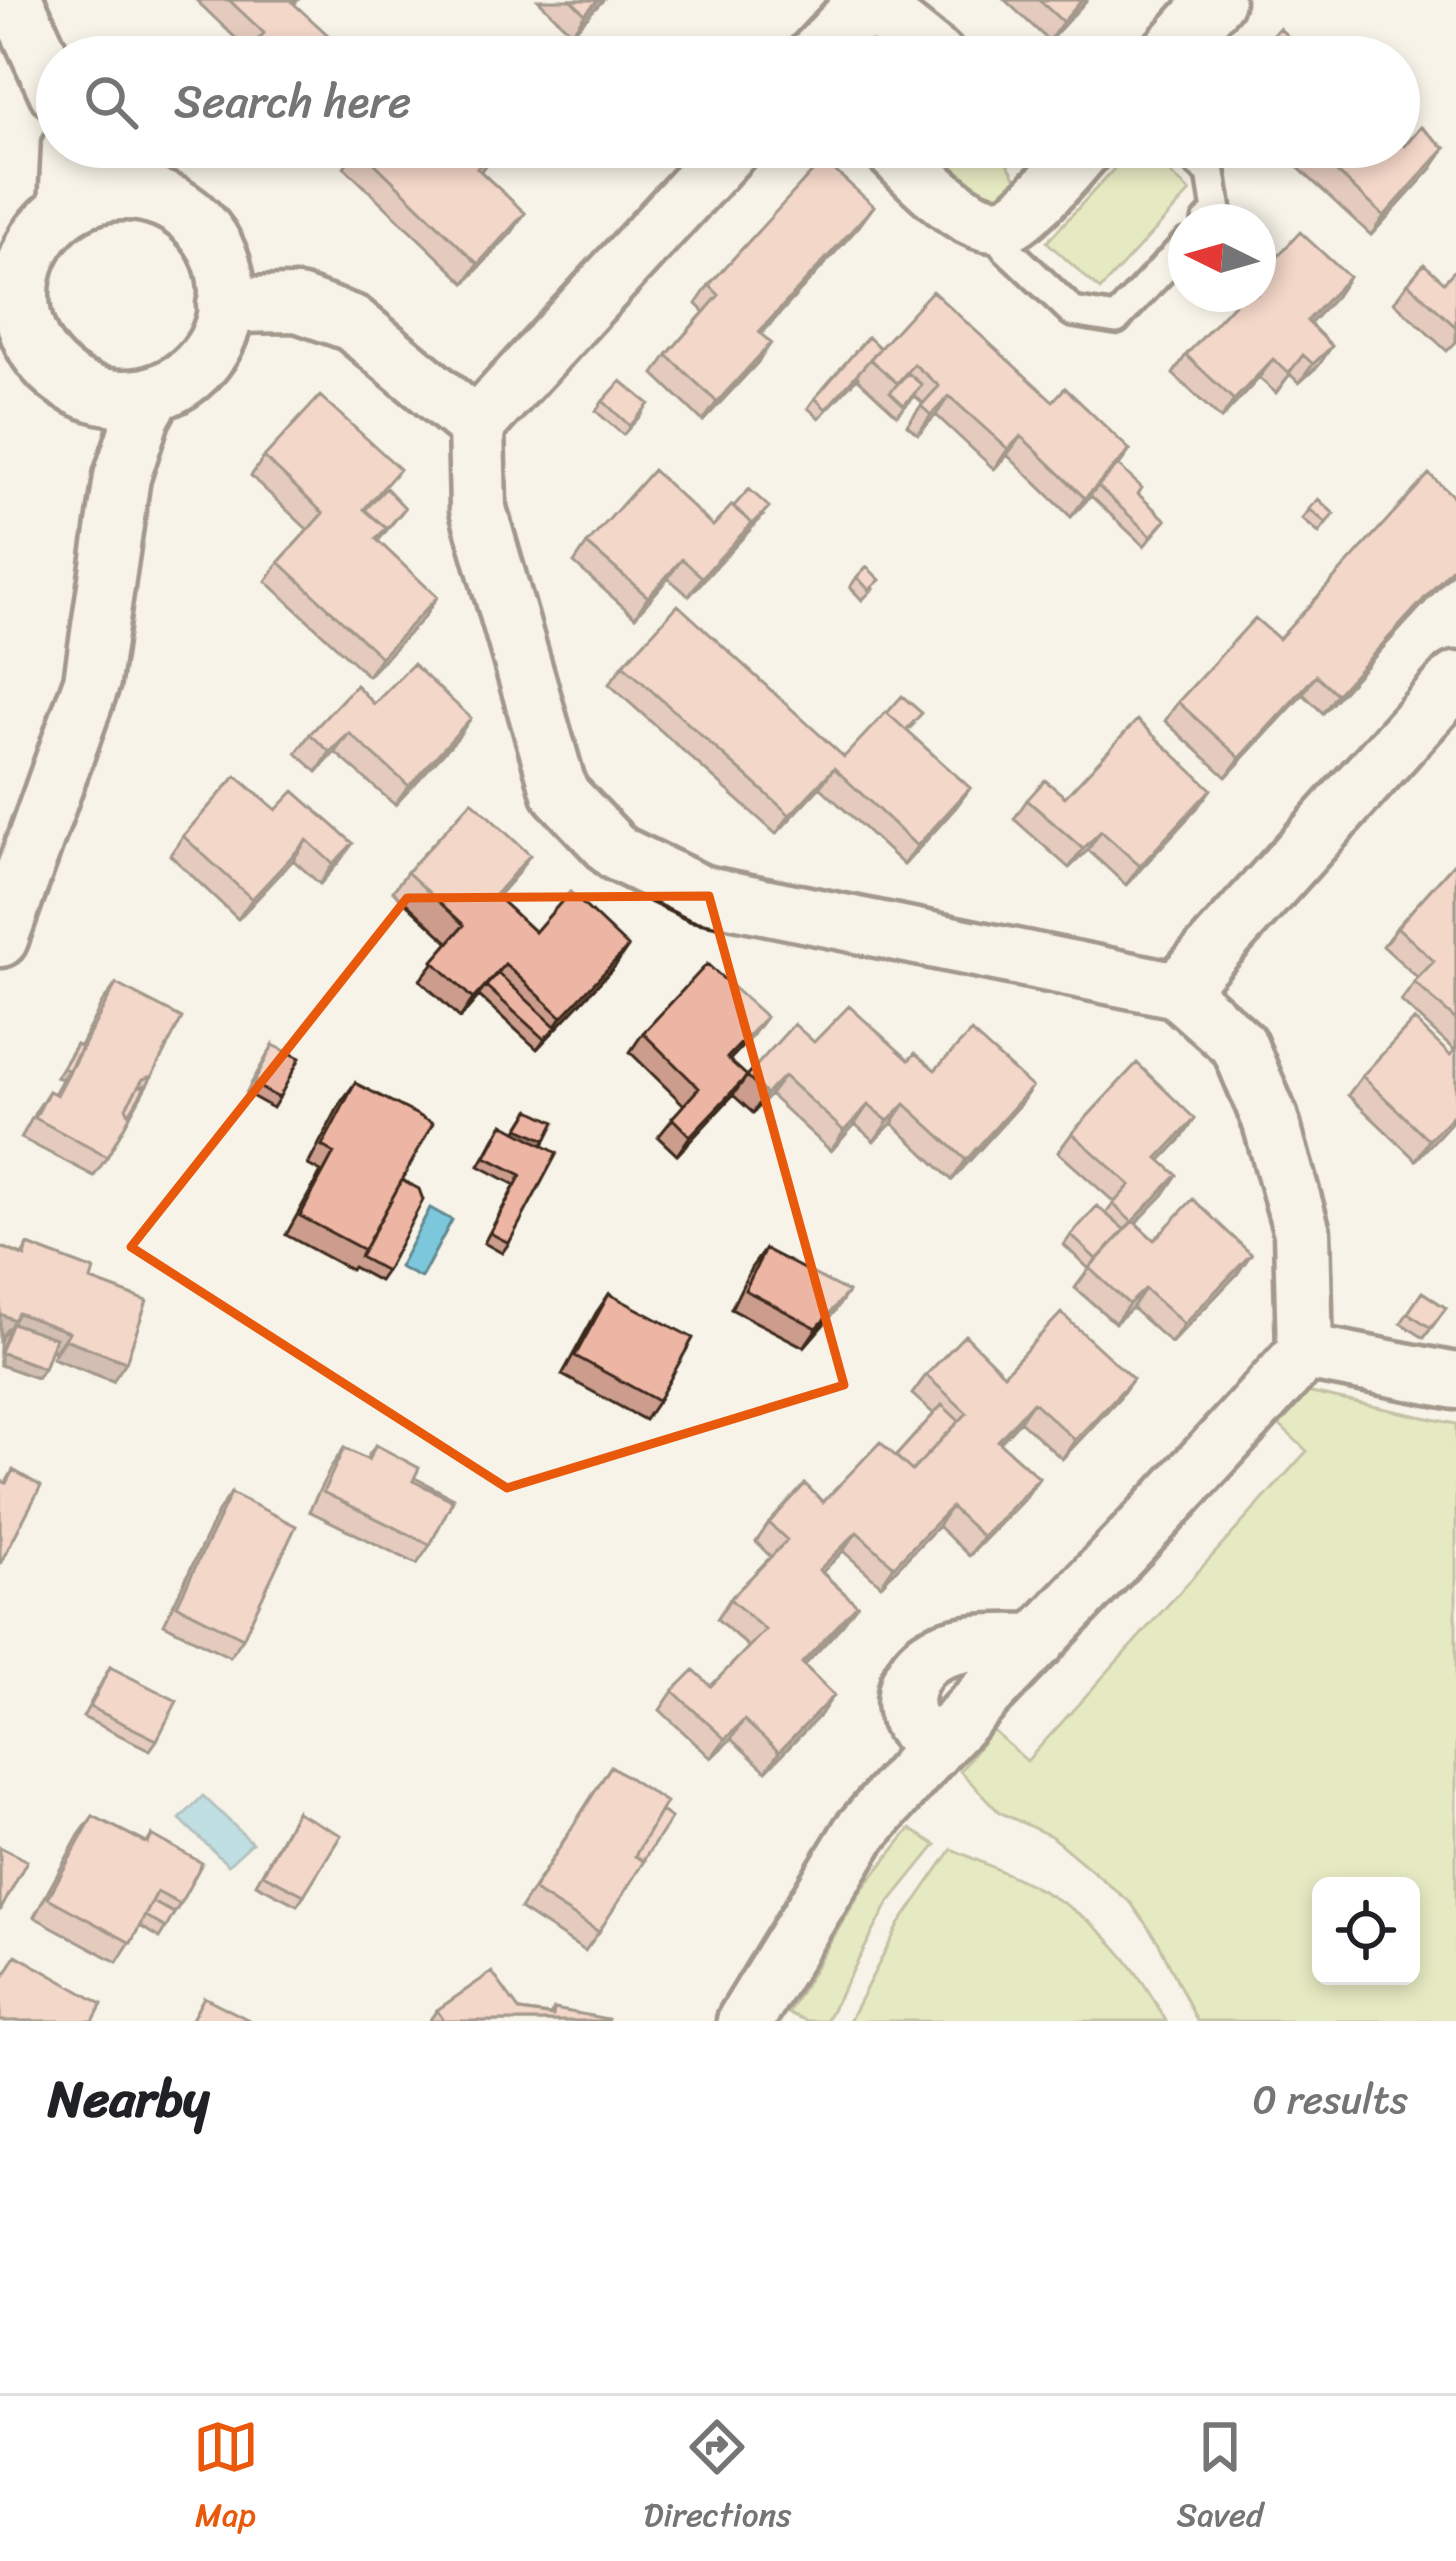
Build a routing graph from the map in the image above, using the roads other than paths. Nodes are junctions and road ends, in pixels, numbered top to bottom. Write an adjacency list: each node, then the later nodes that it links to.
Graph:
1 (15, 0): 6 (street)
2 (1216, 0): 5 (street)
3 (833, 36): 4 (street)
4 (911, 36)
5 (1184, 36)
6 (36, 46)
7 (69, 168): 15 (street)
8 (110, 168): 13 (street)
9 (713, 168): 21 (street)
10 (913, 168): 16 (street)
11 (1052, 168): 16 (street)
12 (1204, 168): 14 (lane)
13 (130, 192): 15 (street); 18 (street)
14 (1216, 204)
15 (68, 208): 19 (street)
16 (989, 226): 17 (lane)
17 (1168, 263)
18 (225, 305): 20 (street); 21 (street)
19 (76, 388): 20 (street); 22 (street)
20 (153, 396): 22 (street)
21 (476, 426): 26 (street)
22 (122, 477): 24 (street)
23 (1456, 680): 26 (street)
24 (15, 851): 25 (street)
25 (0, 939)
26 (1177, 990): 27 (street)
27 (1305, 1352): 28 (street); 29 (street)
28 (1456, 1381)
29 (745, 2021)

